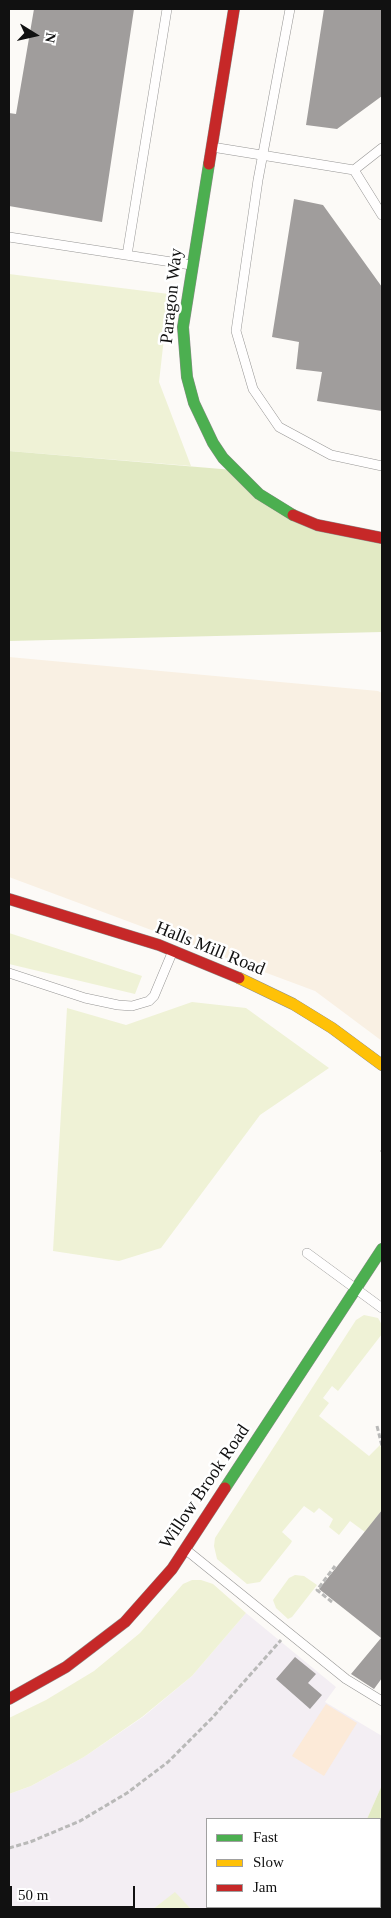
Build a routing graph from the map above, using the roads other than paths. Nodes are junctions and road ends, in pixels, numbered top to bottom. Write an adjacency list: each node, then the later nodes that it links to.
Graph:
1 (167, 9): 10 (lane)
2 (234, 9): 4 (street, Paragon Way)
3 (290, 9): 6 (lane)
4 (211, 147): 6 (lane); 11 (street, Paragon Way)
5 (382, 148): 7 (lane)
6 (262, 155): 7 (lane); 12 (lane)
7 (354, 170): 8 (lane)
8 (382, 215)
9 (9, 237): 10 (lane)
10 (127, 255): 11 (lane)
11 (192, 266): 13 (street, Paragon Way)
12 (382, 466)
13 (382, 538)
14 (9, 898): 15 (street, Halls Mill Road)
15 (173, 950): 16 (lane); 17 (street, Halls Mill Road)
16 (9, 973)
17 (382, 1065)
18 (382, 1249): 20 (street, Willow Brook Road)
19 (307, 1252): 20 (lane)
20 (357, 1288): 21 (lane); 22 (street, Willow Brook Road)
21 (382, 1308)
22 (185, 1549): 23 (street, Willow Brook Road); 24 (lane)
23 (9, 1698)
24 (382, 1701)

